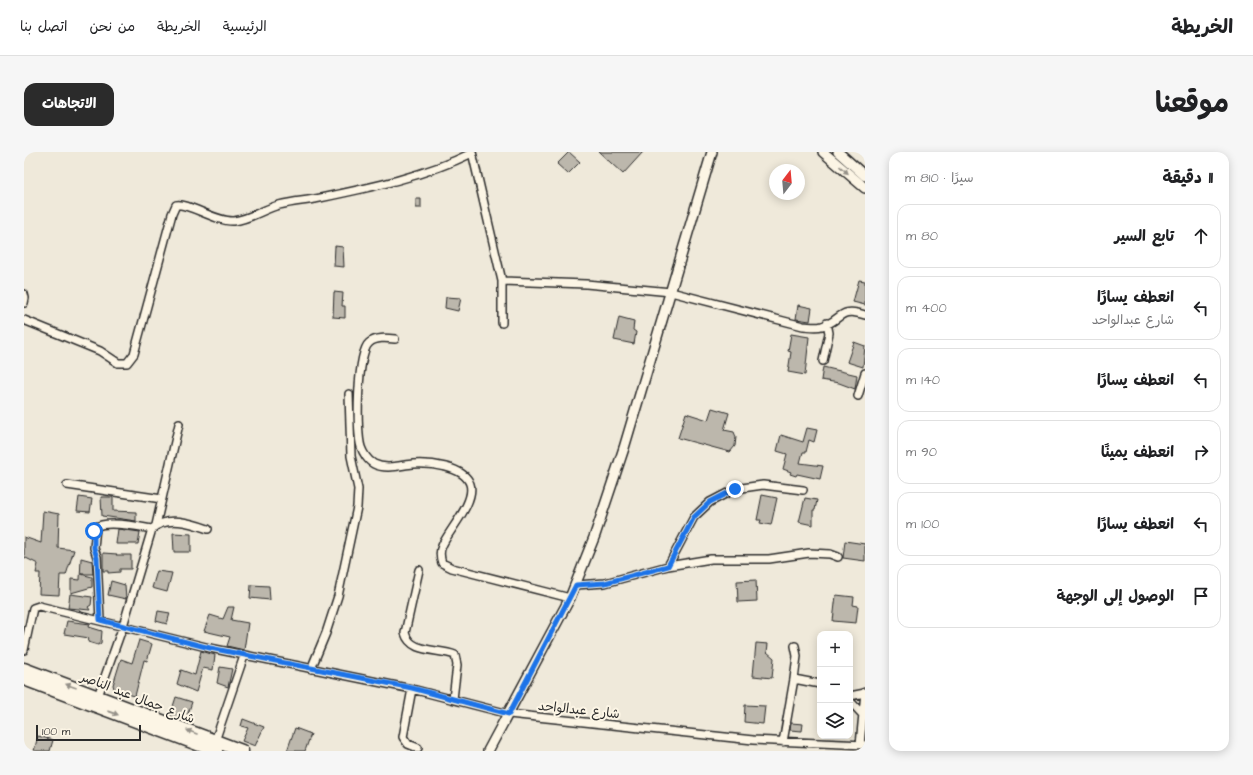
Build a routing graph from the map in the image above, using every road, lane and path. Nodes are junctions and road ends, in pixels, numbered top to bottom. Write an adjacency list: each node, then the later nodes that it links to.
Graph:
1 (472, 152): 7 (street); 12 (street)
2 (712, 152): 8 (street)
3 (823, 152): 6 (street, one-way to 6)
4 (838, 152): 5 (street)
5 (865, 176)
6 (865, 188)
7 (502, 281): 8 (street); 13 (street)
8 (671, 292): 14 (street); 29 (street)
9 (24, 294): 10 (street)
10 (24, 302)
11 (865, 316): 14 (street)
12 (24, 320)
13 (502, 323)
14 (826, 323): 16 (street)
15 (395, 339): 30 (street)
16 (823, 361)
17 (865, 373): 19 (street)
18 (349, 394): 37 (street)
19 (858, 396)
20 (179, 424): 23 (street)
21 (67, 485): 23 (street)
22 (802, 490): 27 (street)
23 (162, 500): 24 (street)
24 (154, 527): 25 (street); 31 (street); 32 (street)
25 (208, 529)
26 (838, 557): 27 (street)
27 (668, 566): 29 (street)
28 (419, 570): 45 (street)
29 (576, 585): 30 (street)
30 (570, 598): 47 (street)
31 (100, 620): 32 (street, شارع عبدالواحد); 34 (street, شارع عبدالواحد)
32 (123, 626): 35 (street, شارع عبدالواحد); 44 (street)
33 (795, 646): 39 (street)
34 (24, 650)
35 (244, 656): 37 (street, شارع عبدالواحد); 51 (street)
36 (24, 669): 44 (main road, شارع جمال عبد الناصر, one-way to 36)
37 (311, 669): 41 (street, شارع عبدالواحد)
38 (24, 679): 51 (main road, شارع جمال عبد الناصر, one-way to 51)
39 (794, 679): 40 (street); 49 (street)
40 (817, 683)
41 (412, 688): 45 (street, شارع عبدالواحد); 52 (street)
42 (865, 693): 43 (street); 48 (street)
43 (853, 695)
44 (98, 696): 51 (main road, شارع جمال عبد الناصر, one-way to 44)
45 (453, 698): 47 (street, شارع عبدالواحد)
46 (852, 703): 48 (street)
47 (509, 714): 49 (street, شارع عبدالواحد); 54 (street)
48 (863, 715): 50 (street)
49 (783, 742): 50 (street, شارع عبدالواحد)
50 (862, 745)
51 (212, 748): 53 (main road, شارع جمال عبد الناصر)
52 (418, 748)
53 (242, 751)
54 (488, 751)

